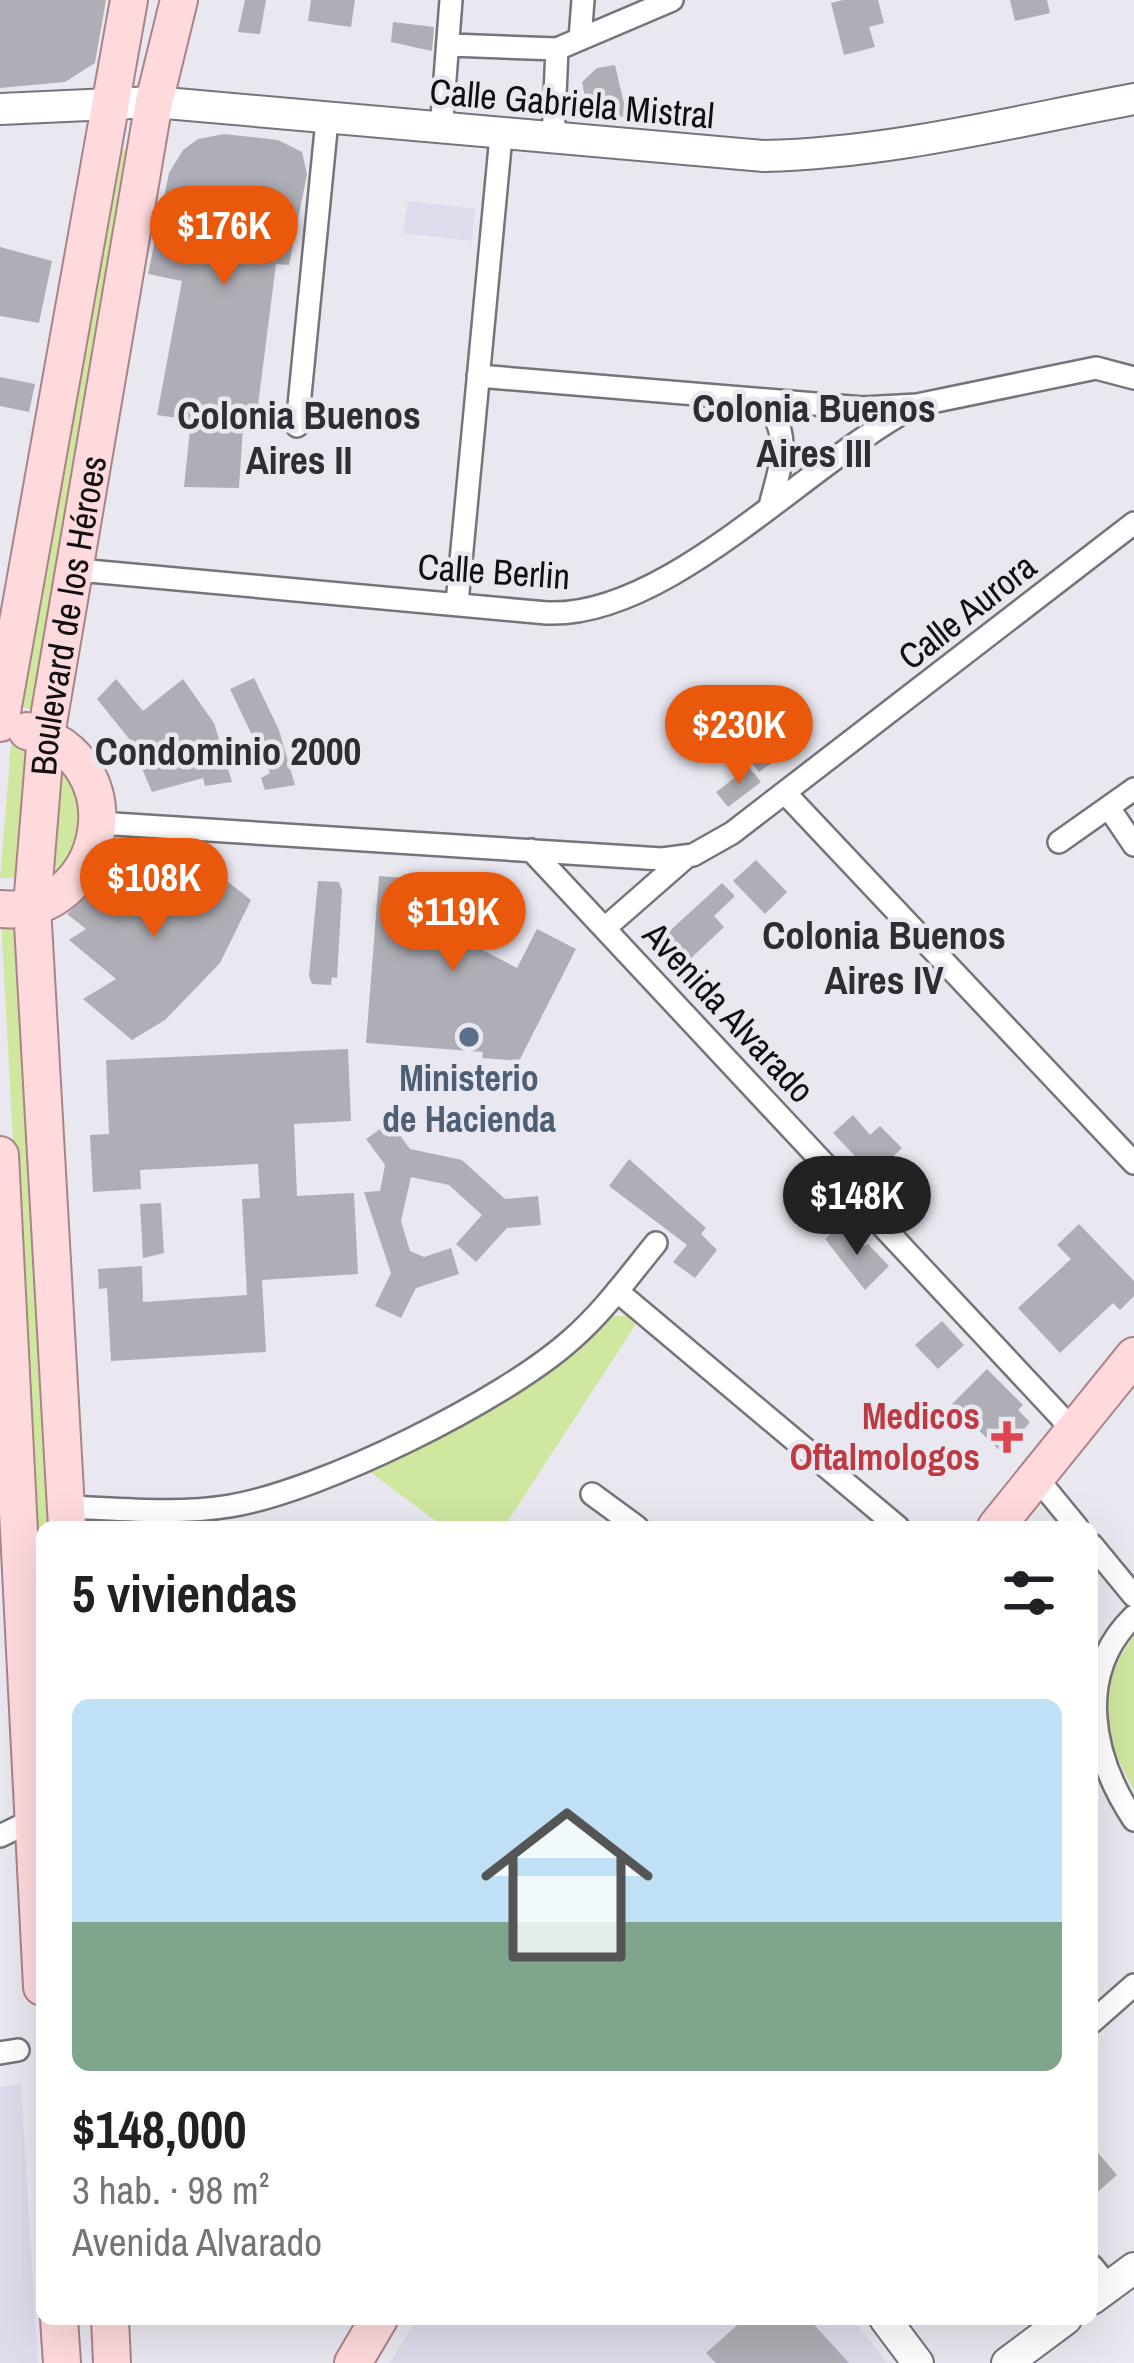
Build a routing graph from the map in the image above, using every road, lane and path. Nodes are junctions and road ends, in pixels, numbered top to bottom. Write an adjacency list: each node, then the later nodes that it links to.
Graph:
1 (129, 0): 11 (main road, Boulevard de los Héroes)
2 (179, 0): 12 (main road, Boulevard de los Héroes)
3 (451, 0): 8 (street)
4 (583, 0): 7 (street)
5 (672, 0): 6 (street)
6 (646, 5): 7 (street)
7 (580, 39): 9 (street)
8 (451, 45): 9 (street); 15 (street)
9 (557, 50): 17 (street)
10 (1134, 99): 17 (street, Calle Gabriela Mistral)
11 (106, 102): 12 (street, Calle Gabriela Mistral); 13 (street, Calle Gabriela Mistral); 27 (main road, Boulevard de los Héroes)
12 (154, 102): 14 (street, Calle Gabriela Mistral); 25 (main road, Boulevard de los Héroes)
13 (0, 109)
14 (327, 120): 15 (street, Calle Gabriela Mistral); 22 (street)
15 (441, 131): 16 (street, Calle Gabriela Mistral)
16 (501, 136): 17 (street, Calle Gabriela Mistral); 18 (street)
17 (553, 140)
18 (478, 376): 20 (street); 26 (street)
19 (1134, 378): 21 (street)
20 (763, 401): 21 (street); 23 (street)
21 (917, 405): 23 (street, Calle Berlin)
22 (297, 426)
23 (771, 502): 26 (street, Calle Berlin)
24 (1131, 529): 30 (street, Calle Aurora)
25 (78, 570): 26 (street, Calle Berlin); 28 (main road, Boulevard de los Héroes)
26 (457, 603)
27 (0, 726): 28 (main road)
28 (46, 735): 32 (main road); 37 (main road, Boulevard de los Héroes)
29 (1134, 789): 31 (street)
30 (785, 793): 36 (street, Calle Aurora); 40 (street)
31 (1108, 808): 33 (street); 34 (street)
32 (98, 823): 35 (street); 37 (main road)
33 (1059, 842)
34 (1134, 845)
35 (531, 850): 36 (street); 38 (street, Avenida Alvarado)
36 (685, 858): 38 (street, Calle Aurora)
37 (16, 908): 48 (main road, Boulevard de los Héroes)
38 (605, 928): 45 (street, Avenida Alvarado)
39 (0, 1155): 43 (main road)
40 (1134, 1163)
41 (656, 1243): 42 (street)
42 (617, 1291): 48 (street); 50 (street)
43 (5, 1344): 58 (main road)
44 (1134, 1355): 45 (main road)
45 (1073, 1430): 46 (main road)
46 (1036, 1477): 51 (main road); 52 (street)
47 (592, 1494): 49 (street)
48 (67, 1517)
49 (629, 1521)
50 (891, 1521)
51 (1001, 1521)
52 (1072, 1521)
53 (1098, 1552): 54 (street)
54 (1134, 1596)
55 (1134, 1616): 56 (street)
56 (1098, 1678)
57 (1099, 1770): 60 (street)
58 (36, 1788)
59 (36, 1818): 61 (street)
60 (1134, 1820)
61 (0, 1836)
62 (1134, 1985): 63 (street)
63 (1098, 2017)
64 (1134, 2268): 65 (street)
65 (1098, 2284)
66 (59, 2325): 71 (main road)
67 (110, 2325): 72 (main road)
68 (375, 2325): 73 (main road)
69 (890, 2325): 74 (street)
70 (1058, 2325): 75 (street)
71 (62, 2363)
72 (112, 2363)
73 (352, 2363)
74 (918, 2363)
75 (1007, 2363)

